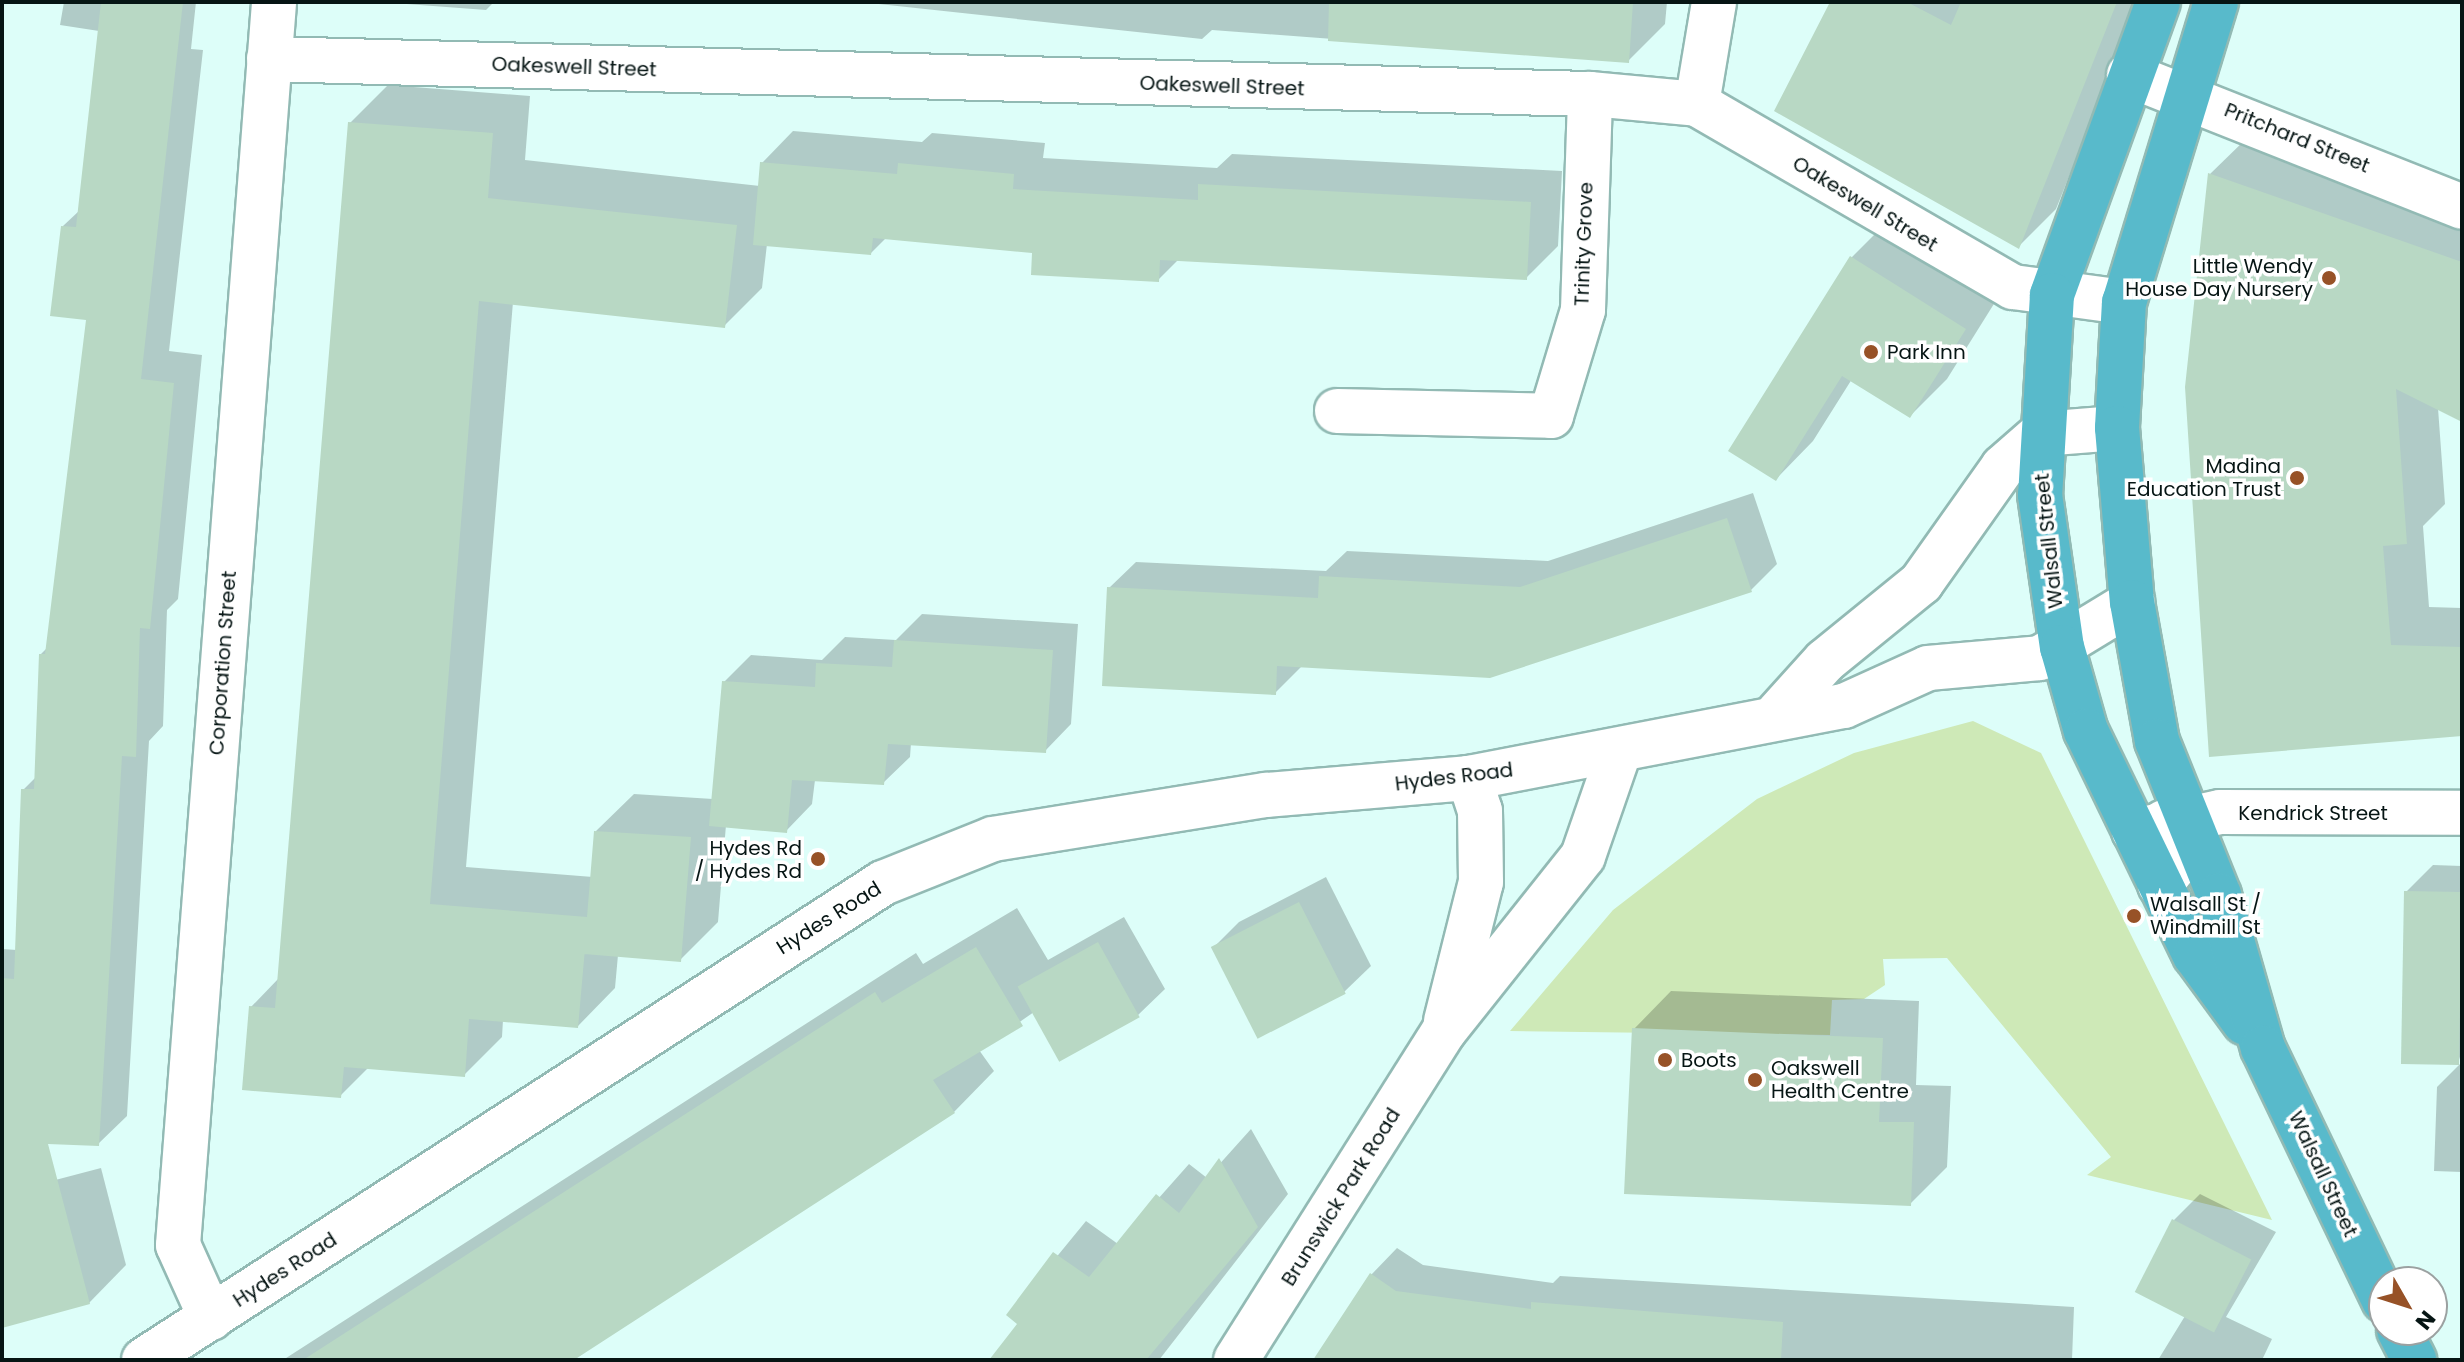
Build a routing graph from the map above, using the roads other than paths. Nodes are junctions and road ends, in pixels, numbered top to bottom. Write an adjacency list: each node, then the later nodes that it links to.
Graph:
1 (274, 2): 5 (street, Corporation Street)
2 (1714, 2): 9 (street)
3 (2158, 2): 6 (highway, Walsall Street)
4 (2216, 2): 7 (highway, Walsall Street)
5 (269, 59): 8 (street, Oakeswell Street); 26 (street, Corporation Street)
6 (2129, 75): 7 (street, Pritchard Street); 11 (highway, Walsall Street)
7 (2184, 93): 10 (street, Pritchard Street); 12 (highway, Walsall Street)
8 (1590, 94): 9 (street, Oakeswell Street); 13 (street, Trinity Grove)
9 (1697, 104): 11 (street, Oakeswell Street)
10 (2462, 207)
11 (2052, 295): 12 (street, Oakeswell Street); 15 (highway, Walsall Street)
12 (2124, 302): 14 (highway, Walsall Street)
13 (1337, 411)
14 (2117, 428): 15 (street); 16 (highway, Walsall Street)
15 (2041, 434): 17 (highway, Walsall Street); 18 (street)
16 (2132, 602): 17 (street); 22 (highway, Walsall Street)
17 (2062, 647): 18 (street); 22 (highway, Walsall Street)
18 (1778, 713): 19 (street)
19 (1619, 752): 20 (street, Hydes Road); 23 (street, Brunswick Park Road)
20 (1469, 778): 23 (street, Brunswick Park Road); 26 (street, Hydes Road)
21 (2462, 813): 22 (street, Kendrick Street)
22 (2162, 823): 24 (highway, Walsall Street); 24 (highway, Walsall Street)
23 (1444, 1031): 28 (street, Brunswick Park Road)
24 (2263, 1048): 25 (highway, Walsall Street)
25 (2368, 1267)
26 (211, 1318): 27 (street, Hydes Road)
27 (144, 1360)
28 (1236, 1360)

